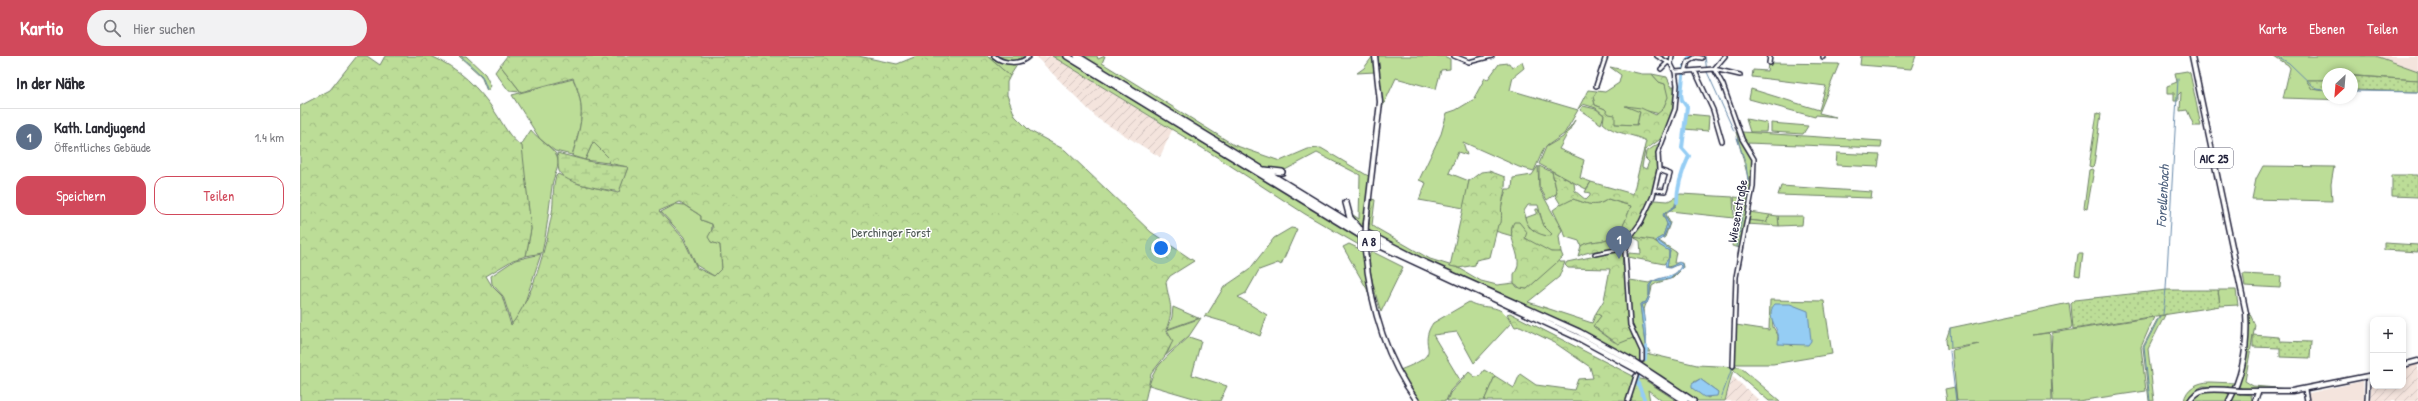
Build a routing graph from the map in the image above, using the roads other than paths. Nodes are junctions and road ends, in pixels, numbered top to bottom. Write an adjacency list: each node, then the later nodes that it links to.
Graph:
1 (994, 56): 2 (street)
2 (1029, 56)
3 (1067, 56): 43 (highway, A 8)
4 (1077, 56): 25 (highway, A 8)
5 (1375, 56): 41 (main road, bridge)
6 (1454, 56): 7 (street)
7 (1492, 56)
8 (1606, 56): 23 (street)
9 (1657, 56): 15 (street)
10 (1672, 56): 15 (street)
11 (1725, 56): 18 (street)
12 (1770, 56): 16 (street)
13 (2192, 56): 46 (main road, AIC 25)
14 (1702, 58): 21 (street)
15 (1669, 63): 17 (street); 20 (street)
16 (1769, 63)
17 (1661, 69)
18 (1714, 69): 19 (street); 22 (street); 36 (street, Wiesenstraße)
19 (1695, 71): 21 (street); 24 (street)
20 (1676, 72): 21 (street); 26 (street)
21 (1684, 72)
22 (1740, 74)
23 (1596, 86)
24 (1722, 141)
25 (1257, 167): 27 (highway); 30 (highway, A 8)
26 (1658, 170): 28 (street); 28 (street)
27 (1282, 172)
28 (1655, 190): 31 (street)
29 (1346, 203): 30 (highway)
30 (1363, 232): 44 (highway, A 8)
31 (1626, 248): 32 (street); 33 (street)
32 (1595, 254)
33 (1642, 360)
34 (2418, 361): 35 (main road)
35 (2406, 364)
36 (1733, 366)
37 (1636, 376): 42 (street)
38 (2368, 376): 39 (main road); 49 (street)
39 (2305, 390): 40 (main road); 48 (street)
40 (2258, 392): 45 (main road, bridge); 47 (main road)
41 (1417, 401)
42 (1628, 401)
43 (1685, 401)
44 (1693, 401)
45 (2190, 401)
46 (2229, 401)
47 (2254, 401)
48 (2307, 401)
49 (2367, 401)

